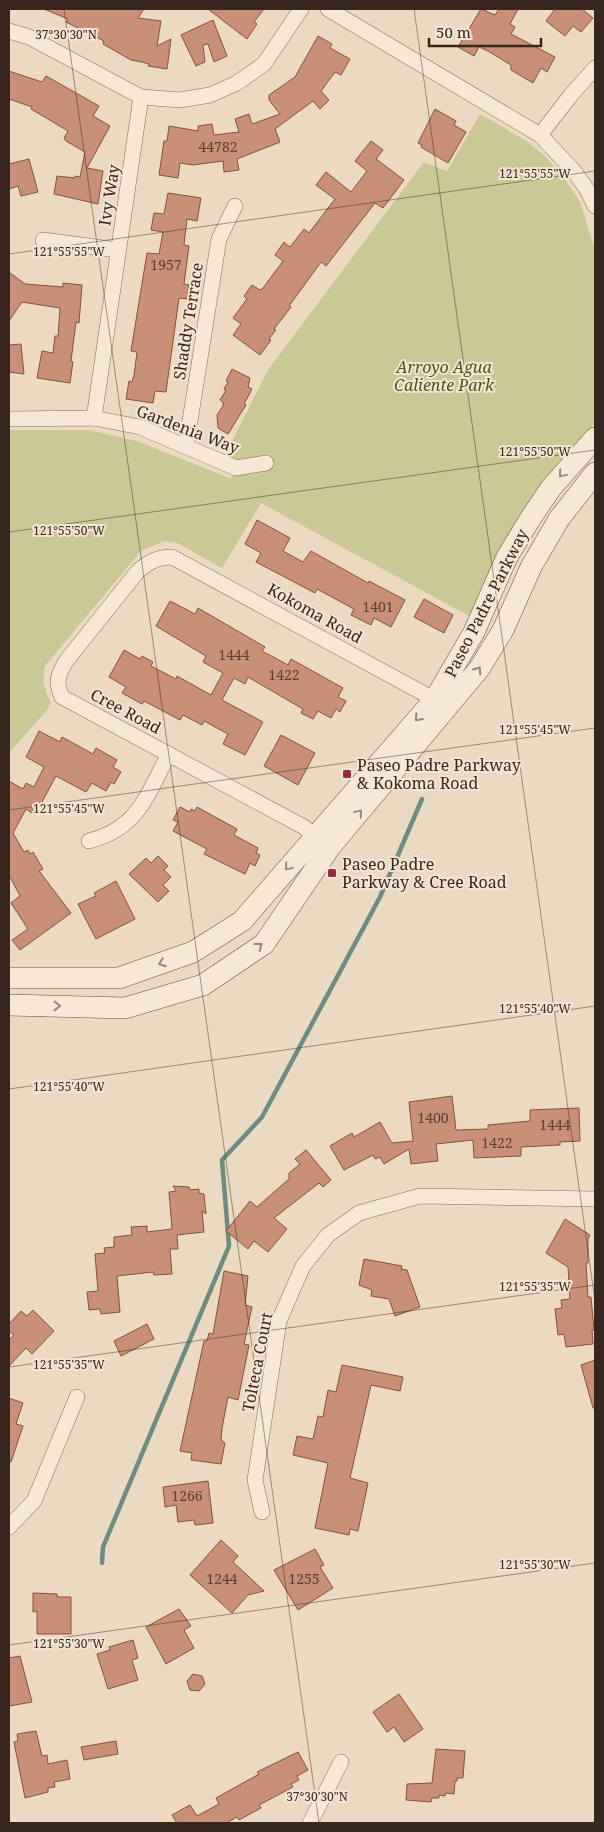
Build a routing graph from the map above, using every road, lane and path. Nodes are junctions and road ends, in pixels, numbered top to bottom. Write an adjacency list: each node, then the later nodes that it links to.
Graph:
1 (301, 9): 5 (street)
2 (328, 9): 6 (street)
3 (9, 31): 5 (street)
4 (595, 68): 6 (street)
5 (141, 97): 10 (street, Ivy Way)
6 (540, 135): 8 (street)
7 (235, 206): 14 (street, Shaddy Terrace)
8 (595, 206)
9 (44, 240): 10 (street)
10 (118, 250): 11 (street, Ivy Way)
11 (94, 418): 12 (street, Gardenia Way); 14 (street, Gardenia Way)
12 (9, 419)
13 (595, 438): 18 (main road, Paseo Padre Parkway, one-way to 18)
14 (186, 446): 15 (street, Gardenia Way)
15 (266, 462)
16 (595, 473): 18 (main road, Paseo Padre Parkway, one-way to 16)
17 (161, 557): 18 (street, Kokoma Road); 19 (street, Cree Road)
18 (442, 703): 21 (main road, Paseo Padre Parkway)
19 (169, 754): 20 (street); 21 (street, Cree Road)
20 (89, 841)
21 (322, 842): 22 (main road, Paseo Padre Parkway, one-way to 22); 23 (main road, Paseo Padre Parkway, one-way to 21)
22 (9, 978)
23 (9, 1005)
24 (595, 1198): 26 (street, Tolteca Court)
25 (77, 1397): 27 (street)
26 (262, 1512)
27 (9, 1527)
28 (341, 1762): 29 (street)
29 (310, 1823)

